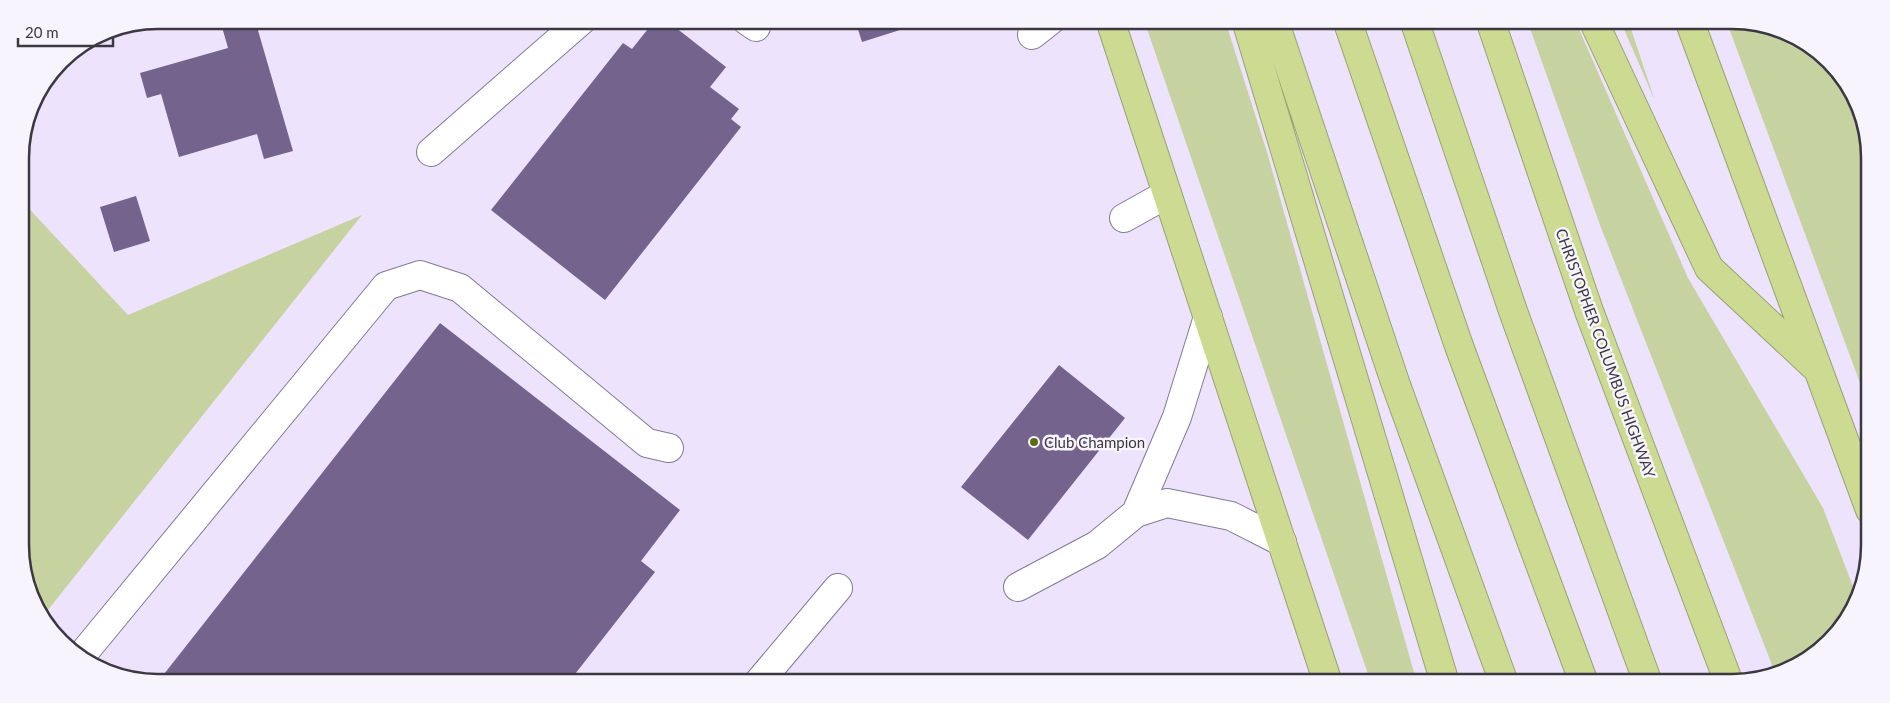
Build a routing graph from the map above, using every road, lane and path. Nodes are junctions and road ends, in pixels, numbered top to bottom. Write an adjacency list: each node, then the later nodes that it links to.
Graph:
1 (572, 29): 10 (lane)
2 (1113, 29): 11 (highway)
3 (1249, 29): 24 (highway)
4 (1277, 29): 25 (highway)
5 (1350, 29): 26 (highway)
6 (1417, 29): 27 (highway)
7 (1493, 29): 28 (highway, CHRISTOPHER COLUMBUS HIGHWAY)
8 (1597, 29): 14 (highway)
9 (1692, 29): 14 (highway)
10 (431, 152)
11 (1167, 194): 12 (lane); 13 (highway)
12 (1124, 218)
13 (1208, 317): 17 (lane); 18 (highway)
14 (1818, 370): 16 (highway)
15 (669, 448): 21 (lane)
16 (1861, 486)
17 (1136, 512): 18 (lane); 19 (lane)
18 (1282, 542): 23 (highway)
19 (1018, 587)
20 (838, 588): 22 (lane)
21 (85, 651)
22 (766, 674)
23 (1325, 674)
24 (1441, 674)
25 (1501, 674)
26 (1581, 674)
27 (1645, 674)
28 (1726, 674)

